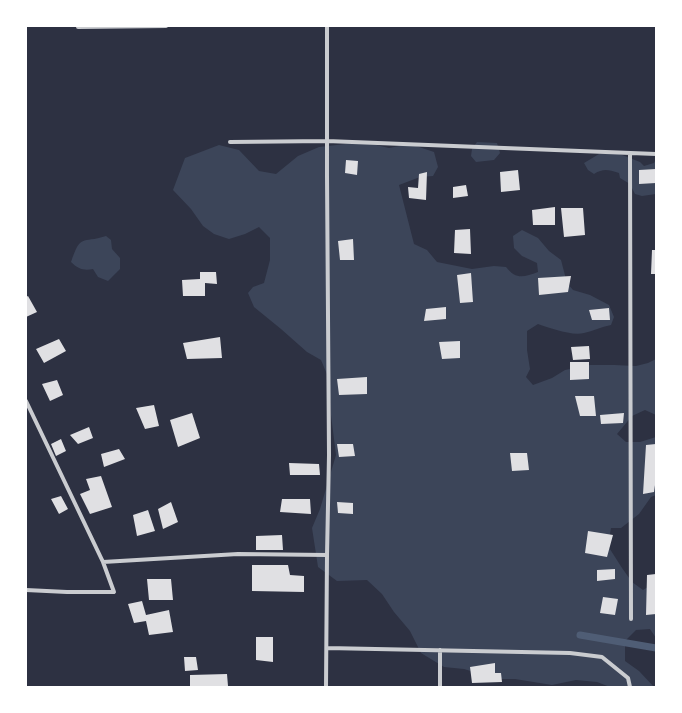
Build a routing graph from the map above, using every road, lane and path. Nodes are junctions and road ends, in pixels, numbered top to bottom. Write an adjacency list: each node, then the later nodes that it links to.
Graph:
1 (166, 26): 3 (street)
2 (327, 26): 4 (street)
3 (78, 27)
4 (327, 141): 5 (street); 6 (street); 9 (street)
5 (230, 142)
6 (630, 154): 7 (street); 12 (street)
7 (656, 154)
8 (26, 401): 10 (street)
9 (327, 555): 10 (street); 13 (street)
10 (103, 562): 11 (street)
11 (26, 590)
12 (631, 619)
13 (327, 648): 14 (street); 15 (street)
14 (440, 650): 16 (street); 17 (street)
15 (326, 687)
16 (440, 687)
17 (630, 687)

